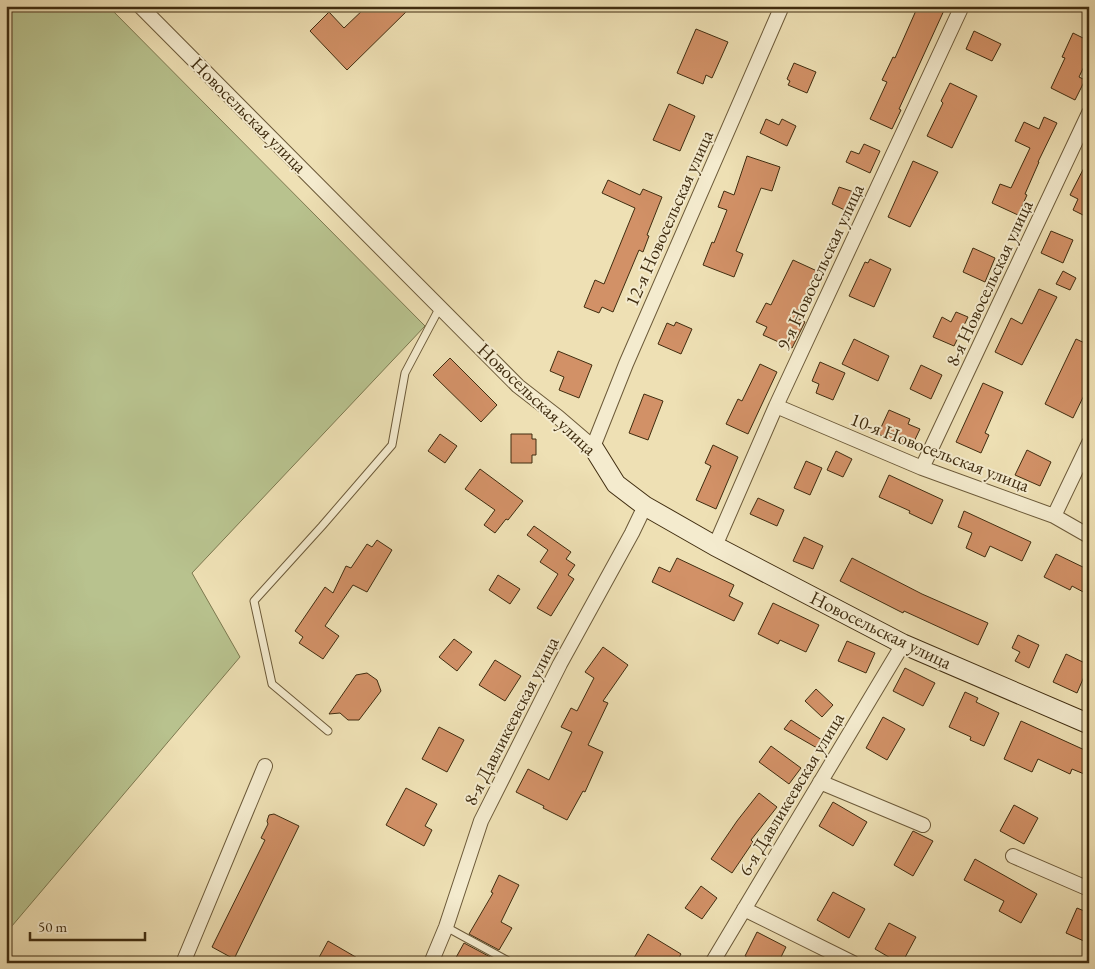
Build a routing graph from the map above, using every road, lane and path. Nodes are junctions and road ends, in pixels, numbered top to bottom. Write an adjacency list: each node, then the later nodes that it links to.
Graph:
1 (140, 6): 5 (street, Новосельская улица)
2 (782, 6): 8 (street, 12-я Новосельская улица)
3 (962, 6): 6 (street, 9-я Новосельская улица)
4 (1089, 113): 9 (street, 8-я Новосельская улица)
5 (440, 307): 8 (street, Новосельская улица); 16 (lane)
6 (776, 406): 9 (street, 10-я Новосельская улица); 13 (street, 9-я Новосельская улица)
7 (1089, 443): 11 (street)
8 (593, 447): 10 (street, Новосельская улица)
9 (922, 468): 11 (street, 10-я Новосельская улица)
10 (645, 506): 13 (street, Новосельская улица); 23 (street, 8-я Давликеевская улица)
11 (1054, 516): 12 (street, 10-я Новосельская улица)
12 (1089, 536)
13 (715, 546): 14 (street, Новосельская улица)
14 (903, 644): 15 (street, Новосельская улица); 18 (street, 6-я Давликеевская улица)
15 (1089, 724)
16 (328, 731)
17 (265, 766): 24 (street)
18 (820, 782): 19 (street); 22 (street, 6-я Давликеевская улица)
19 (924, 825)
20 (1013, 856): 21 (street)
21 (1089, 889)
22 (744, 909): 27 (street, 6-я Давликеевская улица); 28 (street)
23 (446, 927): 25 (street, 8-я Давликеевская улица); 26 (lane)
24 (184, 963)
25 (431, 963)
26 (512, 963)
27 (712, 963)
28 (853, 963)

